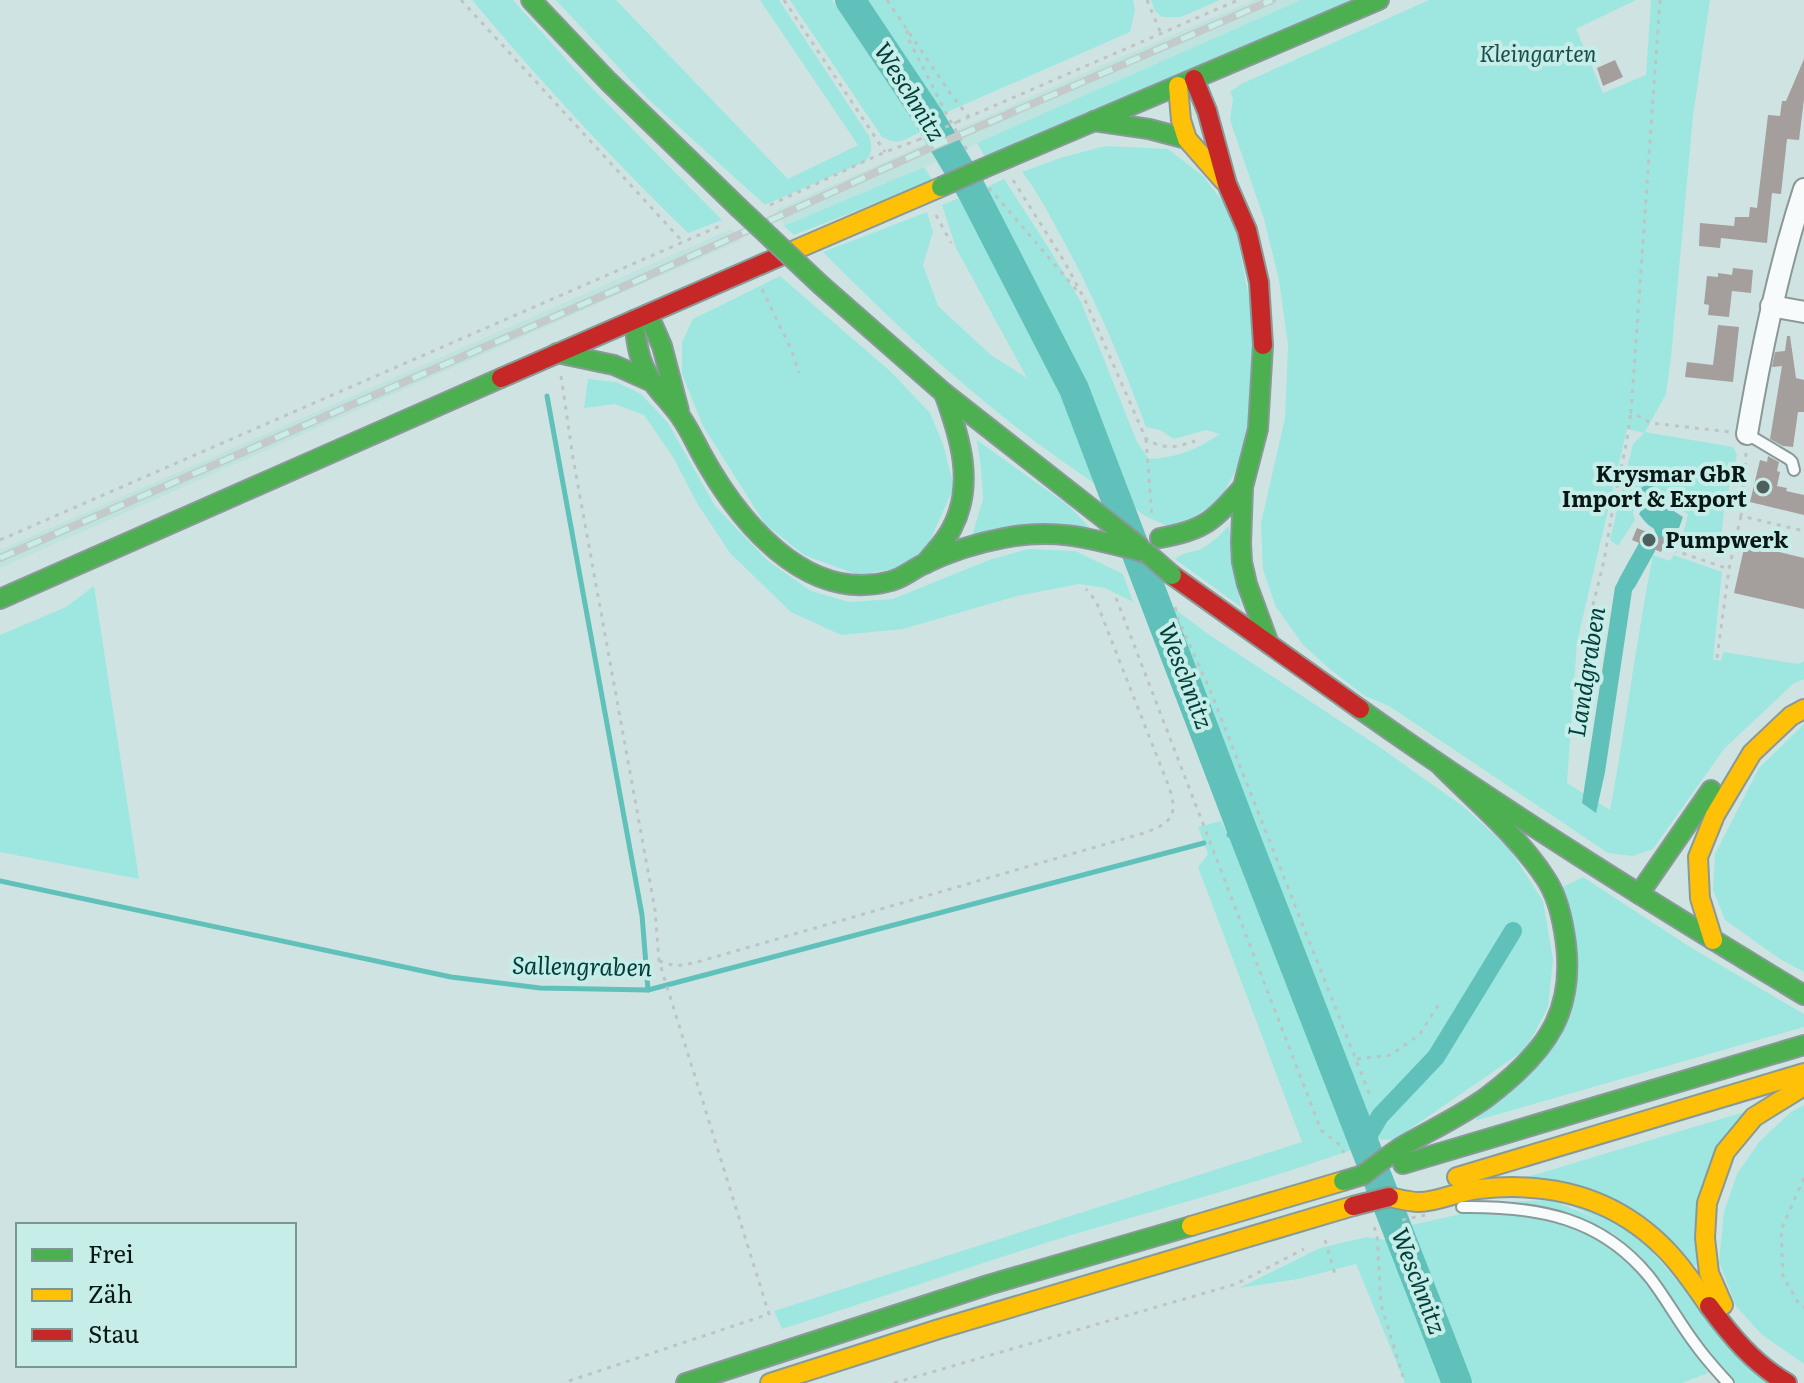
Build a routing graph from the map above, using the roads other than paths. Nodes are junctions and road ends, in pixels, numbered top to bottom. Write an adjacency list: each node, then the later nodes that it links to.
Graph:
1 (531, 0): 13 (main road, bridge)
2 (1379, 0): 3 (main road)
3 (1186, 82): 4 (main road); 5 (main road); 6 (main road)
4 (1094, 121): 5 (main road); 10 (main road, bridge)
5 (1187, 139): 6 (main road)
6 (1227, 184): 17 (main road)
7 (1804, 189): 8 (street)
8 (1771, 306): 9 (street); 15 (street)
9 (1804, 312)
10 (641, 317): 11 (main road); 12 (main road); 14 (main road)
11 (557, 353): 12 (main road); 21 (main road)
12 (650, 381): 14 (main road)
13 (944, 393): 18 (main road); 20 (main road)
14 (681, 417): 20 (main road)
15 (1747, 434): 16 (lane)
16 (1794, 470)
17 (1243, 487): 18 (main road); 22 (main road)
18 (1129, 538): 19 (main road)
19 (1147, 553): 20 (main road); 22 (main road, bridge)
20 (925, 564)
21 (0, 599)
22 (1269, 644): 25 (main road)
23 (1804, 697): 26 (main road)
24 (1804, 709): 27 (main road)
25 (1442, 767): 26 (main road); 32 (main road)
26 (1639, 894): 27 (main road)
27 (1713, 940): 28 (main road)
28 (1804, 995)
29 (1804, 1045): 32 (main road)
30 (1804, 1073): 33 (main road)
31 (1804, 1086): 35 (main road)
32 (1403, 1155): 36 (main road, bridge)
33 (1418, 1196): 37 (main road, bridge); 39 (main road)
34 (1447, 1210): 38 (lane)
35 (1804, 1376)
36 (686, 1383)
37 (770, 1383)
38 (1728, 1383)
39 (1787, 1383)

